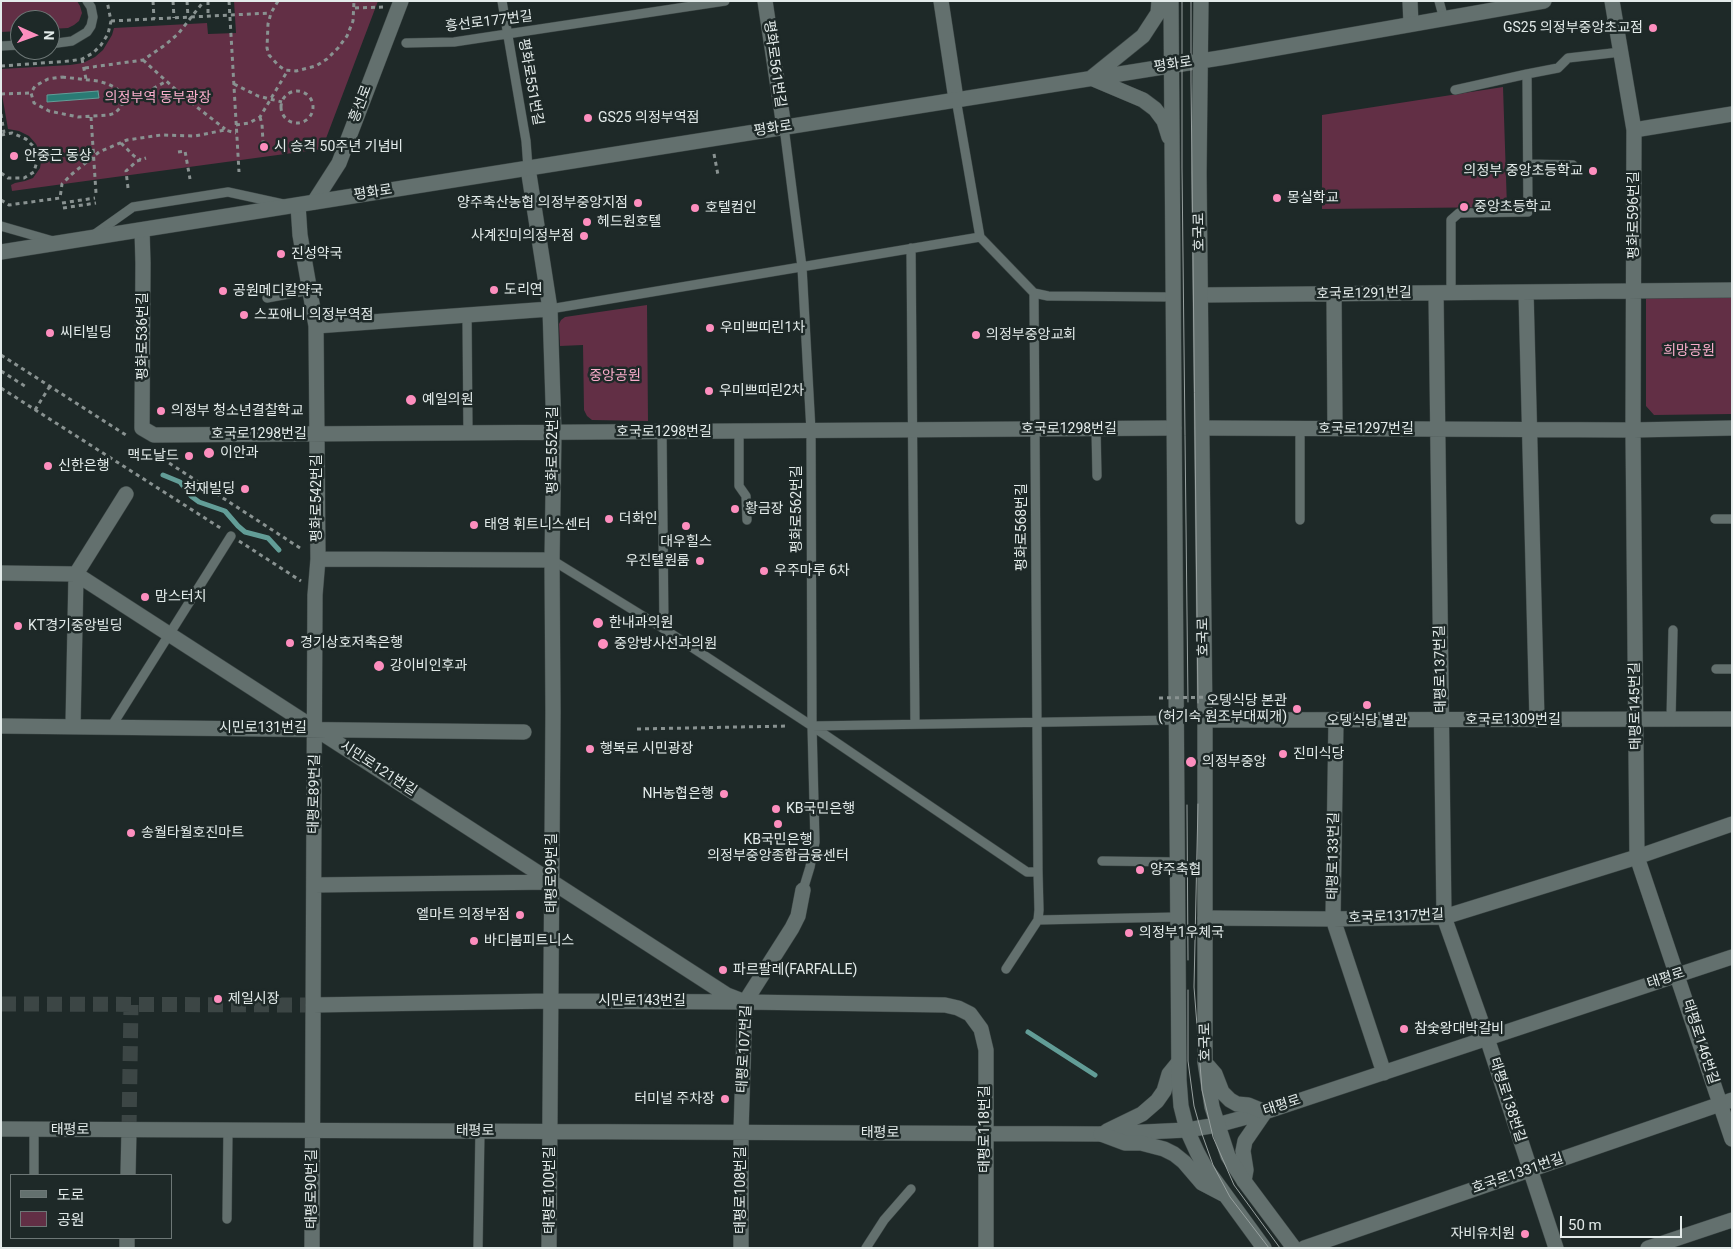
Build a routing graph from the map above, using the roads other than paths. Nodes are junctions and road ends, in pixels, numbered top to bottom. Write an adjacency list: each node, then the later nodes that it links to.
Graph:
1 (87, 1): 17 (lane)
2 (401, 1): 33 (street, 흥선로)
3 (502, 1): 16 (lane, 평화로551번길)
4 (725, 1): 16 (lane, 흥선로177번길)
5 (765, 1): 27 (street, 평화로561번길)
6 (941, 1): 25 (street)
7 (1159, 1): 23 (street)
8 (1171, 1): 21 (street, 호국로)
9 (1201, 1): 20 (street, 호국로)
10 (1410, 1): 15 (street)
11 (1439, 1): 14 (lane)
12 (1544, 1): 14 (street, 평화로)
13 (1612, 1): 19 (street, 평화로596번길)
14 (1444, 19): 15 (street, 평화로)
15 (1411, 24): 20 (street, 평화로)
16 (508, 34): 18 (lane, 흥선로177번길); 32 (lane, 평화로551번길)
17 (60, 43)
18 (406, 43)
19 (1621, 52): 22 (lane); 28 (street, 평화로596번길)
20 (1200, 60): 21 (street, 평화로); 50 (street, 호국로)
21 (1172, 65): 23 (street, 평화로); 29 (street, 호국로)
22 (1527, 74): 24 (lane); 30 (lane)
23 (1091, 78): 25 (street, 평화로); 29 (street)
24 (1455, 90)
25 (956, 99): 27 (street, 평화로); 37 (lane)
26 (1732, 114): 28 (street)
27 (784, 127): 32 (street, 평화로); 42 (lane, 평화로562번길)
28 (1634, 130): 45 (street, 평화로596번길)
29 (1172, 153): 51 (street, 호국로)
30 (1528, 164): 31 (lane); 48 (lane)
31 (1573, 165)
32 (528, 168): 33 (street, 평화로); 53 (street, 평화로552번길)
33 (314, 202): 34 (street, 평화로)
34 (295, 206): 36 (street, 평화로); 38 (lane); 43 (street, 평화로542번길)
35 (1, 226): 39 (lane)
36 (142, 230): 38 (street, 평화로); 73 (street, 평화로536번길)
37 (980, 236): 40 (lane); 47 (lane)
38 (89, 238): 39 (street, 평화로)
39 (60, 243): 41 (street, 평화로)
40 (911, 248): 42 (lane); 65 (lane)
41 (1, 252)
42 (802, 267): 53 (lane); 68 (lane, 평화로562번길)
43 (310, 290): 52 (lane); 55 (street, 평화로542번길)
44 (1732, 290): 45 (street, 호국로1291번길)
45 (1633, 291): 46 (street, 호국로1291번길); 66 (street, 평화로596번길)
46 (1526, 292): 48 (street, 호국로1291번길); 64 (street)
47 (1034, 293): 51 (lane); 61 (lane, 평화로568번길)
48 (1443, 293): 49 (street, 호국로1291번길); 63 (street, 태평로137번길)
49 (1334, 294): 50 (street, 호국로1291번길); 59 (street)
50 (1202, 295): 57 (street, 호국로)
51 (1174, 296): 56 (street, 호국로)
52 (267, 298)
53 (550, 309): 54 (street); 71 (street, 평화로552번길)
54 (467, 315): 55 (street); 70 (lane)
55 (316, 326): 72 (street, 평화로542번길)
56 (1174, 428): 62 (street, 호국로1298번길); 93 (street, 호국로)
57 (1202, 428): 58 (street, 호국로1297번길); 94 (street, 호국로)
58 (1300, 428): 59 (street, 호국로1297번길); 79 (lane)
59 (1334, 428): 63 (street, 호국로1297번길)
60 (1732, 428): 66 (street, 호국로1297번길)
61 (1035, 429): 62 (street, 호국로1298번길); 65 (street, 호국로1298번길); 99 (lane, 평화로568번길)
62 (1096, 429): 74 (lane)
63 (1438, 429): 64 (street, 호국로1297번길); 96 (street, 태평로137번길)
64 (1530, 429): 66 (street, 호국로1297번길); 97 (street)
65 (912, 430): 68 (street, 호국로1298번길); 100 (lane)
66 (1633, 430): 98 (street, 태평로145번길)
67 (739, 431): 68 (street, 호국로1298번길); 69 (street, 호국로1298번길); 78 (lane)
68 (811, 431): 103 (lane, 평화로562번길)
69 (662, 432): 71 (street, 호국로1298번길); 86 (lane)
70 (468, 433): 71 (street, 호국로1298번길); 72 (street, 호국로1298번길)
71 (554, 433): 82 (street, 평화로552번길)
72 (317, 434): 73 (street, 호국로1298번길); 81 (street, 평화로542번길)
73 (154, 435)
74 (1097, 476)
75 (126, 494): 84 (street)
76 (1715, 519): 77 (lane)
77 (1732, 519)
78 (747, 520)
79 (1300, 520)
80 (231, 536): 88 (lane)
81 (318, 559): 82 (street); 85 (street, 평화로542번길)
82 (552, 560): 86 (lane); 107 (street, 평화로552번길)
83 (1, 573): 84 (street)
84 (76, 574): 88 (street, 시민로121번길); 102 (street)
85 (316, 613): 105 (street, 태평로89번길)
86 (664, 629): 103 (lane)
87 (1673, 630): 91 (lane)
88 (170, 634): 104 (lane); 105 (street, 시민로121번길)
89 (1716, 669): 90 (lane)
90 (1732, 669)
91 (1671, 719): 92 (street, 호국로1309번길); 98 (street, 호국로1309번길)
92 (1732, 719)
93 (1176, 720): 99 (lane); 111 (street, 호국로)
94 (1205, 720): 95 (street, 호국로1309번길); 118 (street, 호국로)
95 (1336, 720): 96 (street, 호국로1309번길); 119 (street, 태평로133번길)
96 (1441, 720): 97 (street, 호국로1309번길); 117 (street, 태평로137번길)
97 (1537, 720): 98 (street, 호국로1309번길)
98 (1636, 720): 109 (street, 태평로145번길)
99 (1037, 722): 100 (lane); 112 (lane, 평화로568번길)
100 (915, 724): 103 (lane)
101 (1, 726): 102 (street, 시민로131번길)
102 (73, 726): 104 (street, 시민로131번길)
103 (812, 726): 112 (lane); 115 (lane, 평화로562번길)
104 (112, 727): 105 (street, 시민로131번길)
105 (315, 728): 106 (street, 시민로131번길); 113 (street, 시민로121번길); 114 (street, 태평로89번길)
106 (524, 732)
107 (553, 734): 113 (street, 태평로99번길)
108 (1732, 824): 109 (street, 호국로1317번길)
109 (1638, 857): 117 (street, 호국로1317번길); 123 (street, 태평로145번길)
110 (1102, 861): 111 (lane)
111 (1177, 862): 116 (street, 호국로)
112 (1038, 872): 120 (lane, 평화로568번길)
113 (552, 882): 114 (street); 124 (street, 태평로99번길); 125 (street, 시민로121번길)
114 (314, 885): 126 (street, 태평로89번길)
115 (803, 890): 125 (street, 태평로107번길)
116 (1177, 917): 120 (lane); 129 (street, 호국로)
117 (1444, 917): 119 (street, 호국로1317번길); 128 (street, 태평로137번길)
118 (1205, 918): 119 (street, 호국로1317번길); 130 (street, 호국로)
119 (1333, 919): 131 (street, 태평로133번길)
120 (1038, 920): 122 (lane)
121 (1732, 957): 123 (street, 태평로)
122 (1006, 970)
123 (1678, 975): 128 (street, 태평로); 132 (street, 태평로146번길)
124 (551, 1001): 125 (street, 시민로143번길); 126 (street, 시민로143번길); 142 (street, 태평로99번길)
125 (745, 1002): 127 (street, 시민로143번길); 143 (street, 태평로107번길)
126 (313, 1005): 139 (street, 태평로89번길)
127 (970, 1014): 144 (street, 태평로118번길)
128 (1487, 1038): 131 (street, 태평로); 147 (street, 태평로138번길)
129 (1178, 1062): 140 (street, 호국로); 145 (street)
130 (1205, 1062): 133 (street); 134 (street, 호국로)
131 (1384, 1072): 133 (street, 태평로)
132 (1726, 1102): 146 (street, 태평로146번길); 147 (street, 호국로1331번길)
133 (1265, 1112): 134 (street, 태평로); 150 (street)
134 (1217, 1125): 140 (street, 태평로); 150 (street, 호국로)
135 (1, 1129): 136 (street, 태평로)
136 (34, 1129): 137 (street, 태평로); 148 (lane)
137 (130, 1130): 138 (street, 태평로); 149 (street)
138 (228, 1130): 139 (street, 태평로); 153 (lane)
139 (312, 1130): 141 (street, 태평로); 155 (street, 태평로90번길)
140 (1187, 1130): 145 (street, 태평로); 152 (street, 호국로)
141 (480, 1131): 142 (street, 태평로); 156 (lane)
142 (550, 1131): 143 (street, 태평로); 157 (street, 태평로100번길)
143 (741, 1132): 144 (street, 태평로); 158 (street, 태평로108번길)
144 (986, 1133): 145 (street, 태평로); 160 (street, 태평로118번길)
145 (1101, 1134): 152 (street)
146 (1732, 1139)
147 (1530, 1170): 163 (street, 호국로1331번길); 164 (street, 태평로138번길)
148 (34, 1174)
149 (128, 1174)
150 (1244, 1182): 162 (street, 호국로)
151 (911, 1189): 159 (lane)
152 (1225, 1195): 161 (street, 호국로)
153 (227, 1219)
154 (1732, 1220): 165 (street)
155 (312, 1248)
156 (478, 1248)
157 (550, 1248)
158 (741, 1248)
159 (866, 1248)
160 (986, 1248)
161 (1264, 1248)
162 (1294, 1248)
163 (1304, 1248)
164 (1556, 1248)
165 (1648, 1248)

